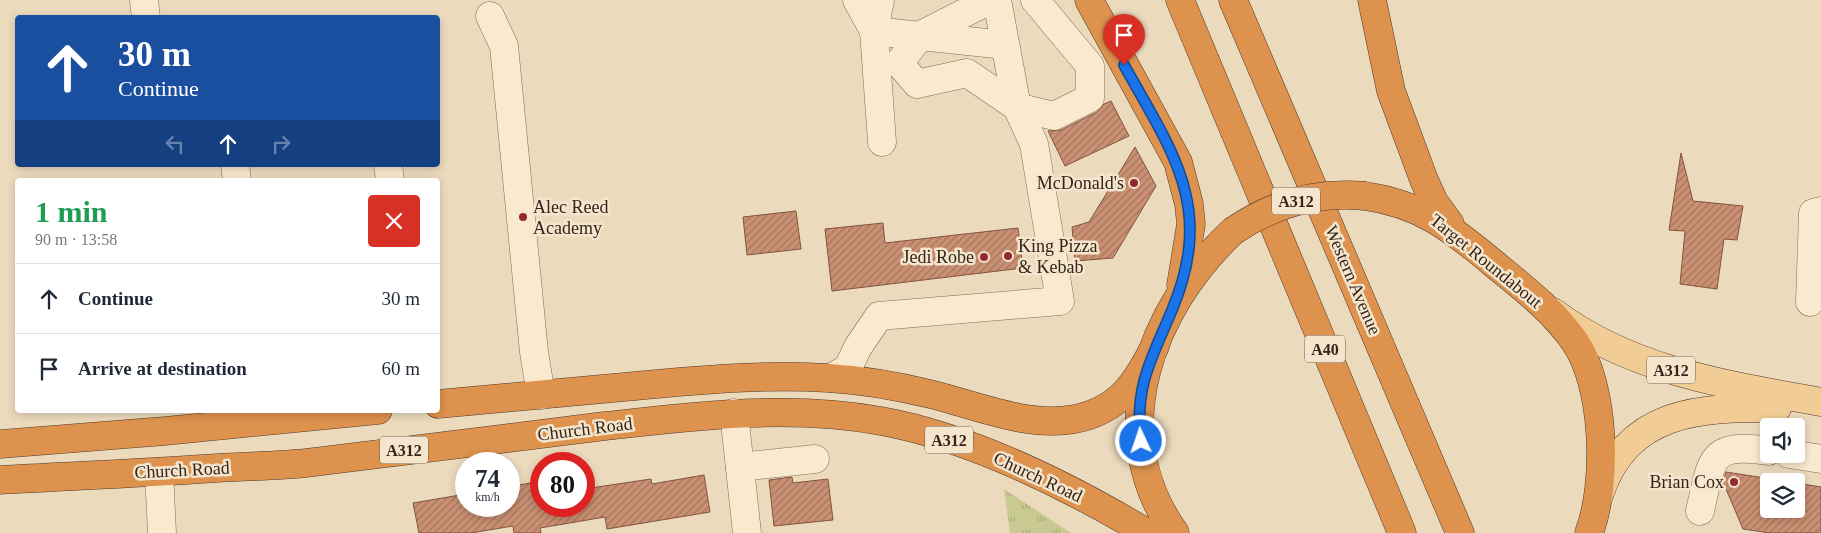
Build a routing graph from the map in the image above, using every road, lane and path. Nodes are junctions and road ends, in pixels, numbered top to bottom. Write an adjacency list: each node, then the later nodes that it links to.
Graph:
1 (144, 0): 11 (street)
2 (857, 0): 13 (street)
3 (880, 0): 13 (street)
4 (990, 0): 14 (street)
5 (997, 0): 15 (street)
6 (1035, 0): 16 (street)
7 (1089, 0): 22 (highway)
8 (1180, 0): 45 (highway, A40)
9 (1233, 0): 46 (highway, Western Avenue)
10 (1372, 0): 19 (highway)
11 (146, 15)
12 (490, 16): 25 (street)
13 (874, 31): 14 (street); 17 (street)
14 (921, 35): 15 (street); 16 (street)
15 (1005, 46): 16 (street)
16 (1017, 107): 24 (street)
17 (882, 142)
18 (1821, 211): 21 (street)
19 (1465, 239): 20 (highway, Target Roundabout / A312); 22 (highway, Target Roundabout / A312, bridge)
20 (1536, 299): 26 (main road, A312); 40 (highway, Target Roundabout / A312)
21 (1810, 302)
22 (1172, 310): 23 (highway, Target Roundabout / A312)
23 (1155, 346): 24 (highway, Church Road / A312); 44 (highway, Target Roundabout / A312)
24 (831, 378): 25 (highway, Church Road / A312)
25 (541, 395): 27 (highway, Church Road / A312)
26 (1821, 402)
27 (440, 404)
28 (1821, 409): 40 (main road, A312)
29 (347, 413): 31 (highway)
30 (734, 413): 36 (street); 37 (highway, Church Road / A312); 43 (highway, Church Road / A312)
31 (0, 444)
32 (1760, 450): 39 (street)
33 (1805, 457): 35 (street)
34 (815, 458): 36 (street)
35 (1821, 459)
36 (740, 467): 42 (street)
37 (159, 472): 38 (highway, Church Road / A312); 41 (street)
38 (0, 480)
39 (1700, 511)
40 (1592, 523)
41 (162, 533)
42 (747, 533)
43 (1146, 533)
44 (1175, 533)
45 (1402, 533)
46 (1460, 533)

